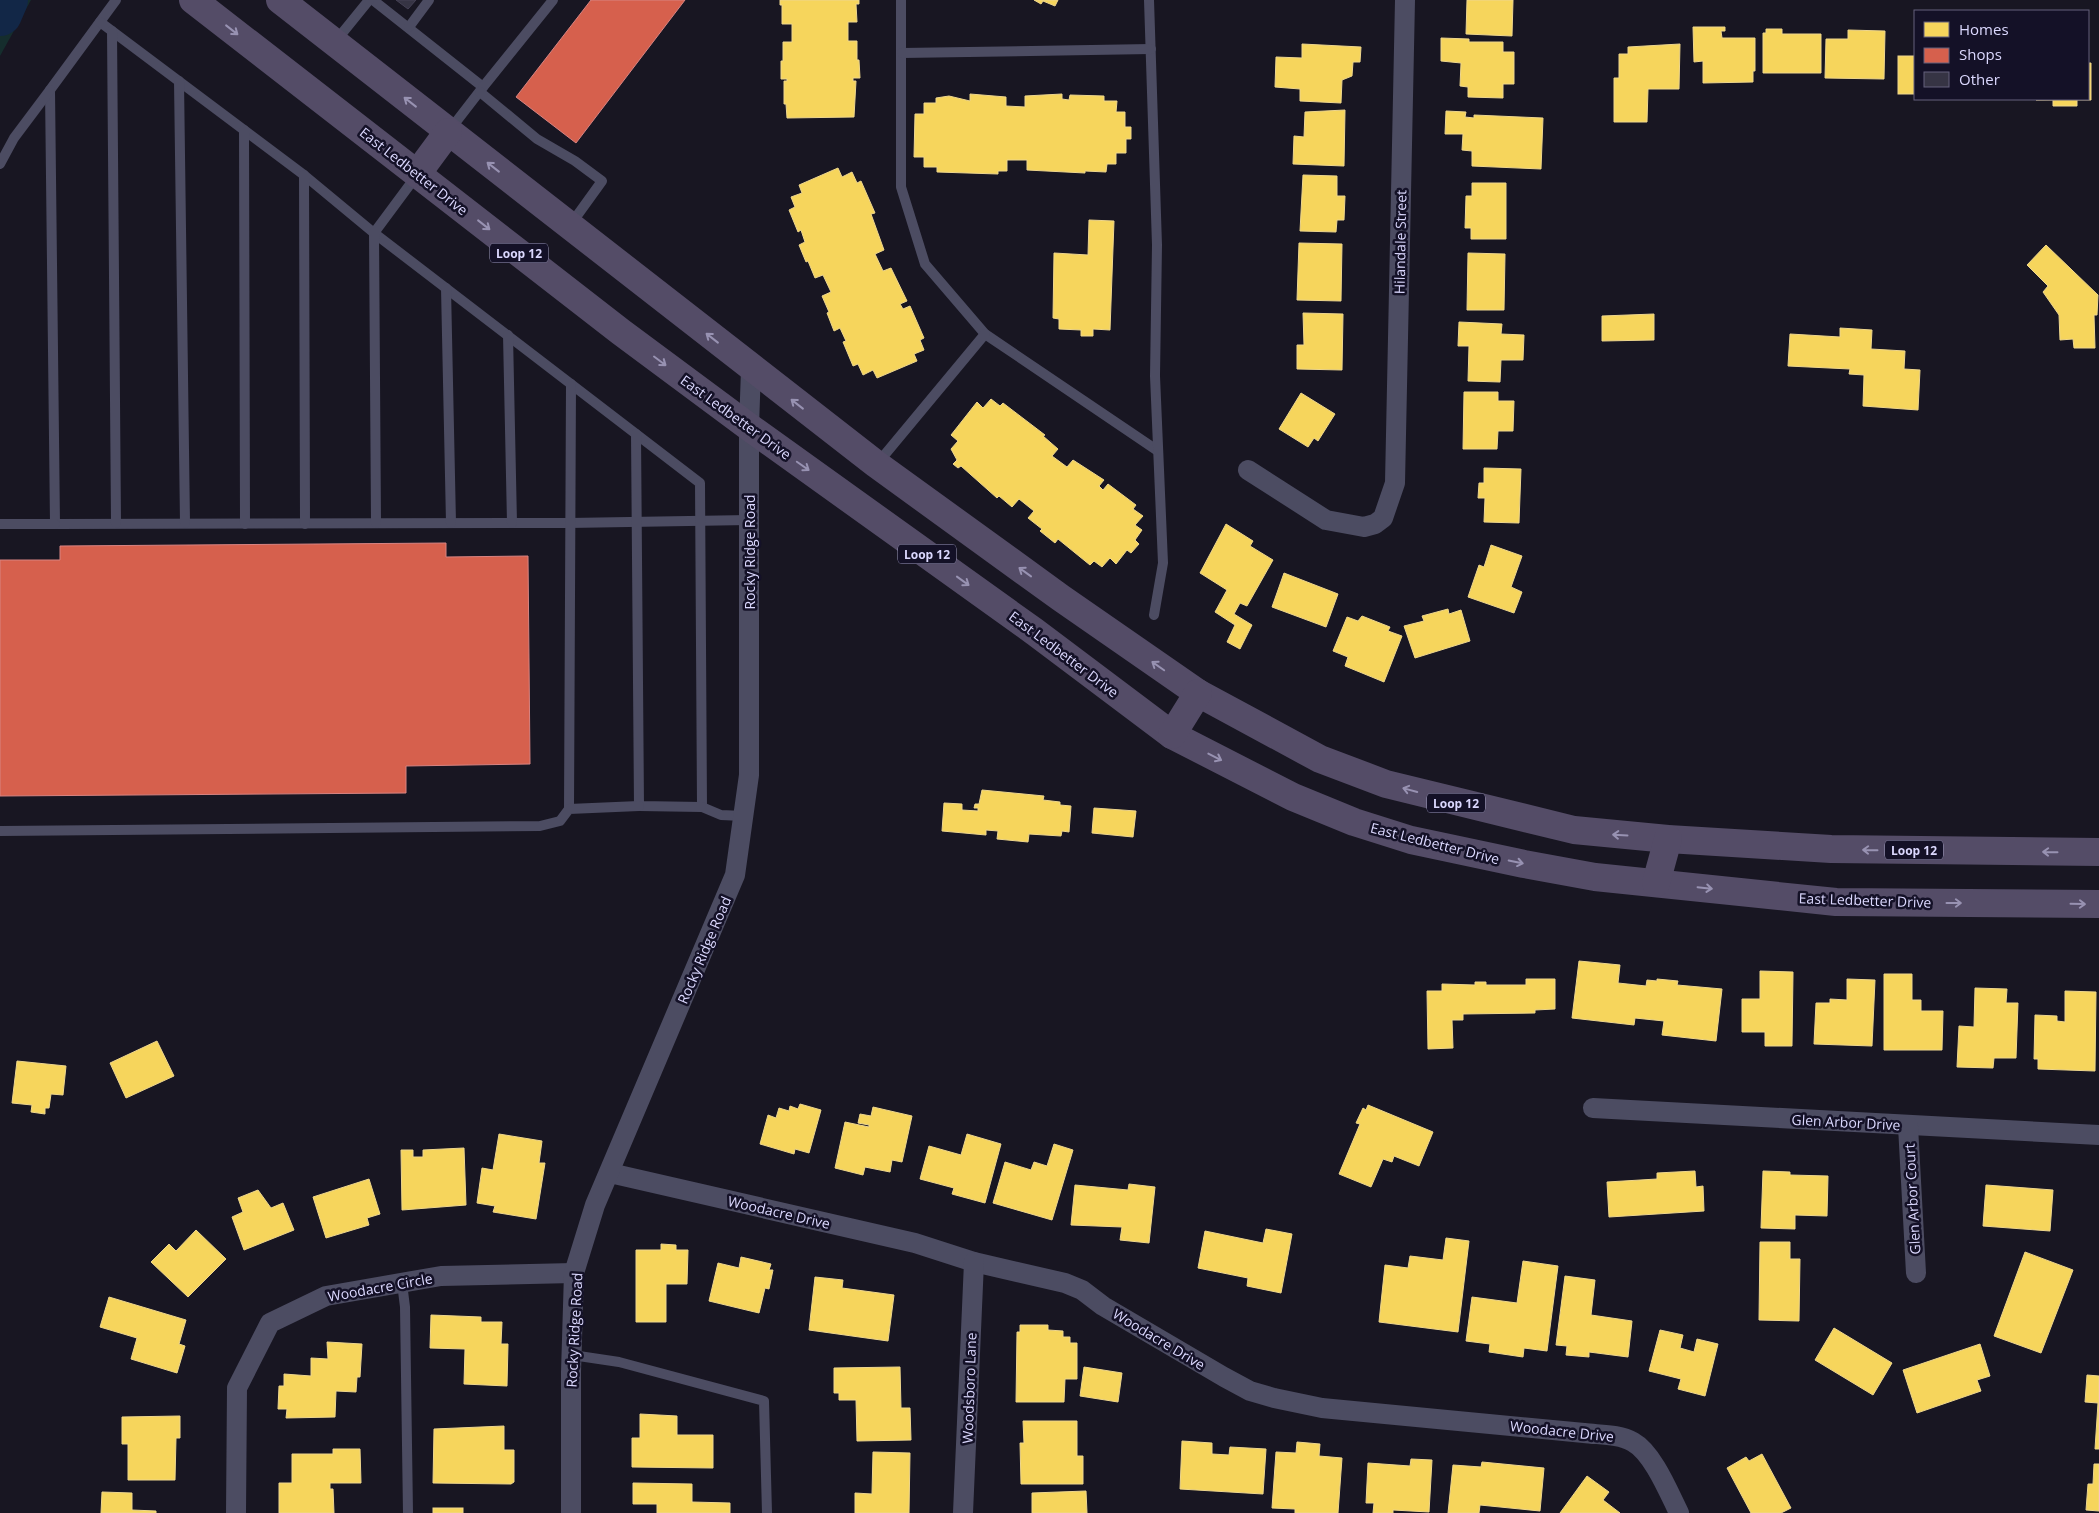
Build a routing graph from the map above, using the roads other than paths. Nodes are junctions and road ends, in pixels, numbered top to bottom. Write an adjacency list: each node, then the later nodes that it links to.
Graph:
1 (116, 0): 11 (lane)
2 (193, 0): 23 (main road, East Ledbetter Drive / Loop 12, one-way to 23)
3 (280, 0): 14 (main road, Loop 12)
4 (369, 0): 14 (lane)
5 (373, 0): 12 (lane)
6 (428, 0): 12 (lane)
7 (553, 0): 18 (lane)
8 (901, 0): 16 (lane)
9 (1149, 0): 15 (lane)
10 (1405, 0): 36 (street, Hilandale Street)
11 (100, 22): 13 (lane); 19 (lane)
12 (409, 27): 18 (lane)
13 (112, 31): 17 (lane); 40 (lane)
14 (334, 42): 21 (main road, Loop 12, one-way to 14)
15 (1150, 49): 16 (lane); 34 (lane)
16 (902, 53): 28 (lane)
17 (179, 81): 20 (lane); 41 (lane)
18 (482, 89): 21 (lane); 25 (lane)
19 (50, 90): 22 (lane); 47 (lane)
20 (244, 130): 24 (lane); 48 (lane)
21 (448, 132): 23 (main road); 25 (main road, Loop 12, one-way to 21)
22 (0, 164)
23 (418, 174): 26 (lane); 32 (main road, East Ledbetter Drive / Loop 12, one-way to 32)
24 (304, 175): 26 (lane); 49 (lane)
25 (570, 226): 30 (main road, Loop 12, one-way to 25)
26 (374, 233): 27 (lane); 42 (lane)
27 (446, 288): 29 (lane); 43 (lane)
28 (985, 334): 34 (lane); 35 (lane)
29 (508, 335): 31 (lane); 44 (lane)
30 (751, 368): 32 (street, Rocky Ridge Road); 35 (main road, Loop 12, one-way to 30)
31 (570, 384): 33 (lane); 45 (lane)
32 (749, 427): 37 (street, Rocky Ridge Road); 52 (main road, East Ledbetter Drive / Loop 12, one-way to 52)
33 (636, 434): 38 (lane); 39 (lane)
34 (1158, 451): 50 (lane)
35 (876, 464): 51 (main road, Loop 12, one-way to 35)
36 (1248, 470)
37 (749, 520): 38 (lane); 56 (street, Rocky Ridge Road)
38 (700, 521): 39 (lane); 54 (lane)
39 (637, 522): 45 (lane); 53 (lane)
40 (116, 523): 41 (lane); 47 (lane)
41 (185, 523): 48 (lane)
42 (376, 523): 43 (lane); 49 (lane)
43 (451, 523): 44 (lane)
44 (512, 523): 45 (lane)
45 (570, 523): 55 (lane)
46 (0, 524): 47 (lane)
47 (56, 524)
48 (246, 524): 49 (lane)
49 (305, 524)
50 (1154, 615)
51 (1198, 693): 52 (main road); 58 (main road, Loop 12, one-way to 51)
52 (1172, 735): 60 (main road, East Ledbetter Drive / Loop 12, one-way to 60)
53 (639, 806): 54 (lane); 55 (lane)
54 (702, 807): 56 (lane)
55 (570, 809): 57 (lane)
56 (743, 816): 65 (street, Rocky Ridge Road)
57 (0, 832)
58 (1668, 839): 59 (main road, Loop 12, one-way to 58); 60 (main road)
59 (2099, 852)
60 (1656, 883): 61 (main road, East Ledbetter Drive / Loop 12, one-way to 61)
61 (2099, 904)
62 (1593, 1108): 63 (street, Glen Arbor Drive)
63 (1908, 1126): 64 (street, Glen Arbor Drive); 68 (street, Glen Arbor Court)
64 (2099, 1135)
65 (610, 1173): 66 (street, Woodacre Drive); 67 (street, Rocky Ridge Road)
66 (974, 1262): 75 (street, Woodsboro Lane); 76 (street, Woodacre Drive)
67 (574, 1273): 69 (street, Woodacre Circle); 70 (street, Rocky Ridge Road)
68 (1916, 1273)
69 (402, 1283): 71 (street, Woodacre Circle); 72 (lane)
70 (572, 1355): 73 (street, Rocky Ridge Road); 74 (lane)
71 (236, 1513)
72 (408, 1513)
73 (571, 1513)
74 (767, 1513)
75 (963, 1513)
76 (1679, 1513)

